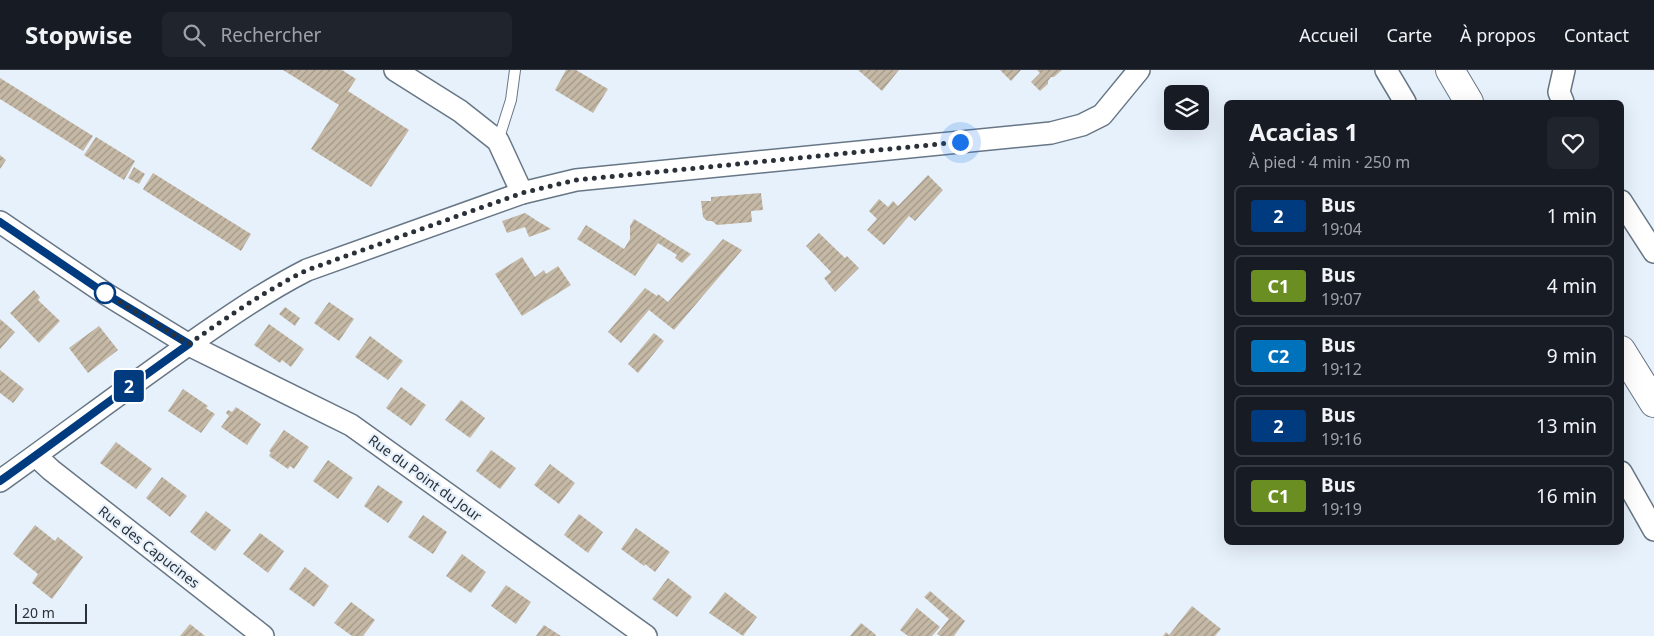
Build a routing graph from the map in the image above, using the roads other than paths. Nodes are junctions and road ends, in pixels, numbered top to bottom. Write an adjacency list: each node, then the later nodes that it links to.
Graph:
1 (395, 70): 10 (street)
2 (515, 70): 10 (lane)
3 (1139, 70): 11 (street)
4 (1386, 70): 7 (street)
5 (1450, 70): 8 (main road)
6 (1564, 70): 9 (street)
7 (1404, 100)
8 (1469, 100)
9 (1562, 100)
10 (498, 141): 11 (street)
11 (522, 193): 15 (street)
12 (1624, 206): 14 (street)
13 (0, 222): 15 (street, Rue du Point du Jour)
14 (1654, 252)
15 (189, 344): 18 (street); 23 (street, Rue du Point du Jour)
16 (1624, 355): 17 (main road)
17 (1654, 403)
18 (36, 456): 20 (street); 22 (street, Rue des Capucines)
19 (1624, 477): 21 (street)
20 (0, 482)
21 (1654, 530)
22 (263, 636)
23 (646, 636)

